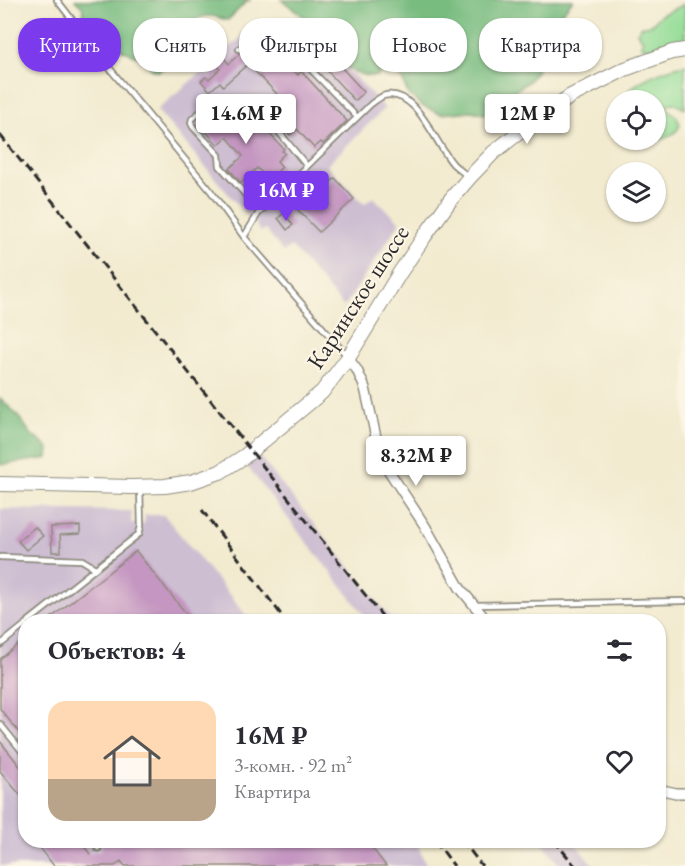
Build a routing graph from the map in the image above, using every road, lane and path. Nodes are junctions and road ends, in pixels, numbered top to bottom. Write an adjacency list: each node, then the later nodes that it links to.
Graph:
1 (57, 0): 10 (lane)
2 (685, 50): 7 (street, Каринское шоссе)
3 (313, 72): 4 (lane)
4 (357, 117): 5 (lane); 7 (lane)
5 (307, 166): 6 (lane); 9 (lane)
6 (300, 172): 8 (lane); 9 (lane)
7 (469, 178): 11 (street, Каринское шоссе)
8 (317, 188)
9 (260, 211): 10 (lane)
10 (244, 237): 11 (lane)
11 (348, 358): 13 (street, Каринское шоссе); 17 (street)
12 (0, 484): 13 (street, Каринское шоссе)
13 (140, 487): 15 (lane)
14 (0, 557): 15 (lane)
15 (95, 568): 18 (lane)
16 (685, 601): 17 (lane)
17 (475, 605): 19 (street)
18 (38, 614)
19 (482, 614)
20 (18, 630): 21 (lane)
21 (0, 645)
22 (0, 724): 23 (lane)
23 (18, 746)
24 (666, 791): 25 (street)
25 (685, 793)

